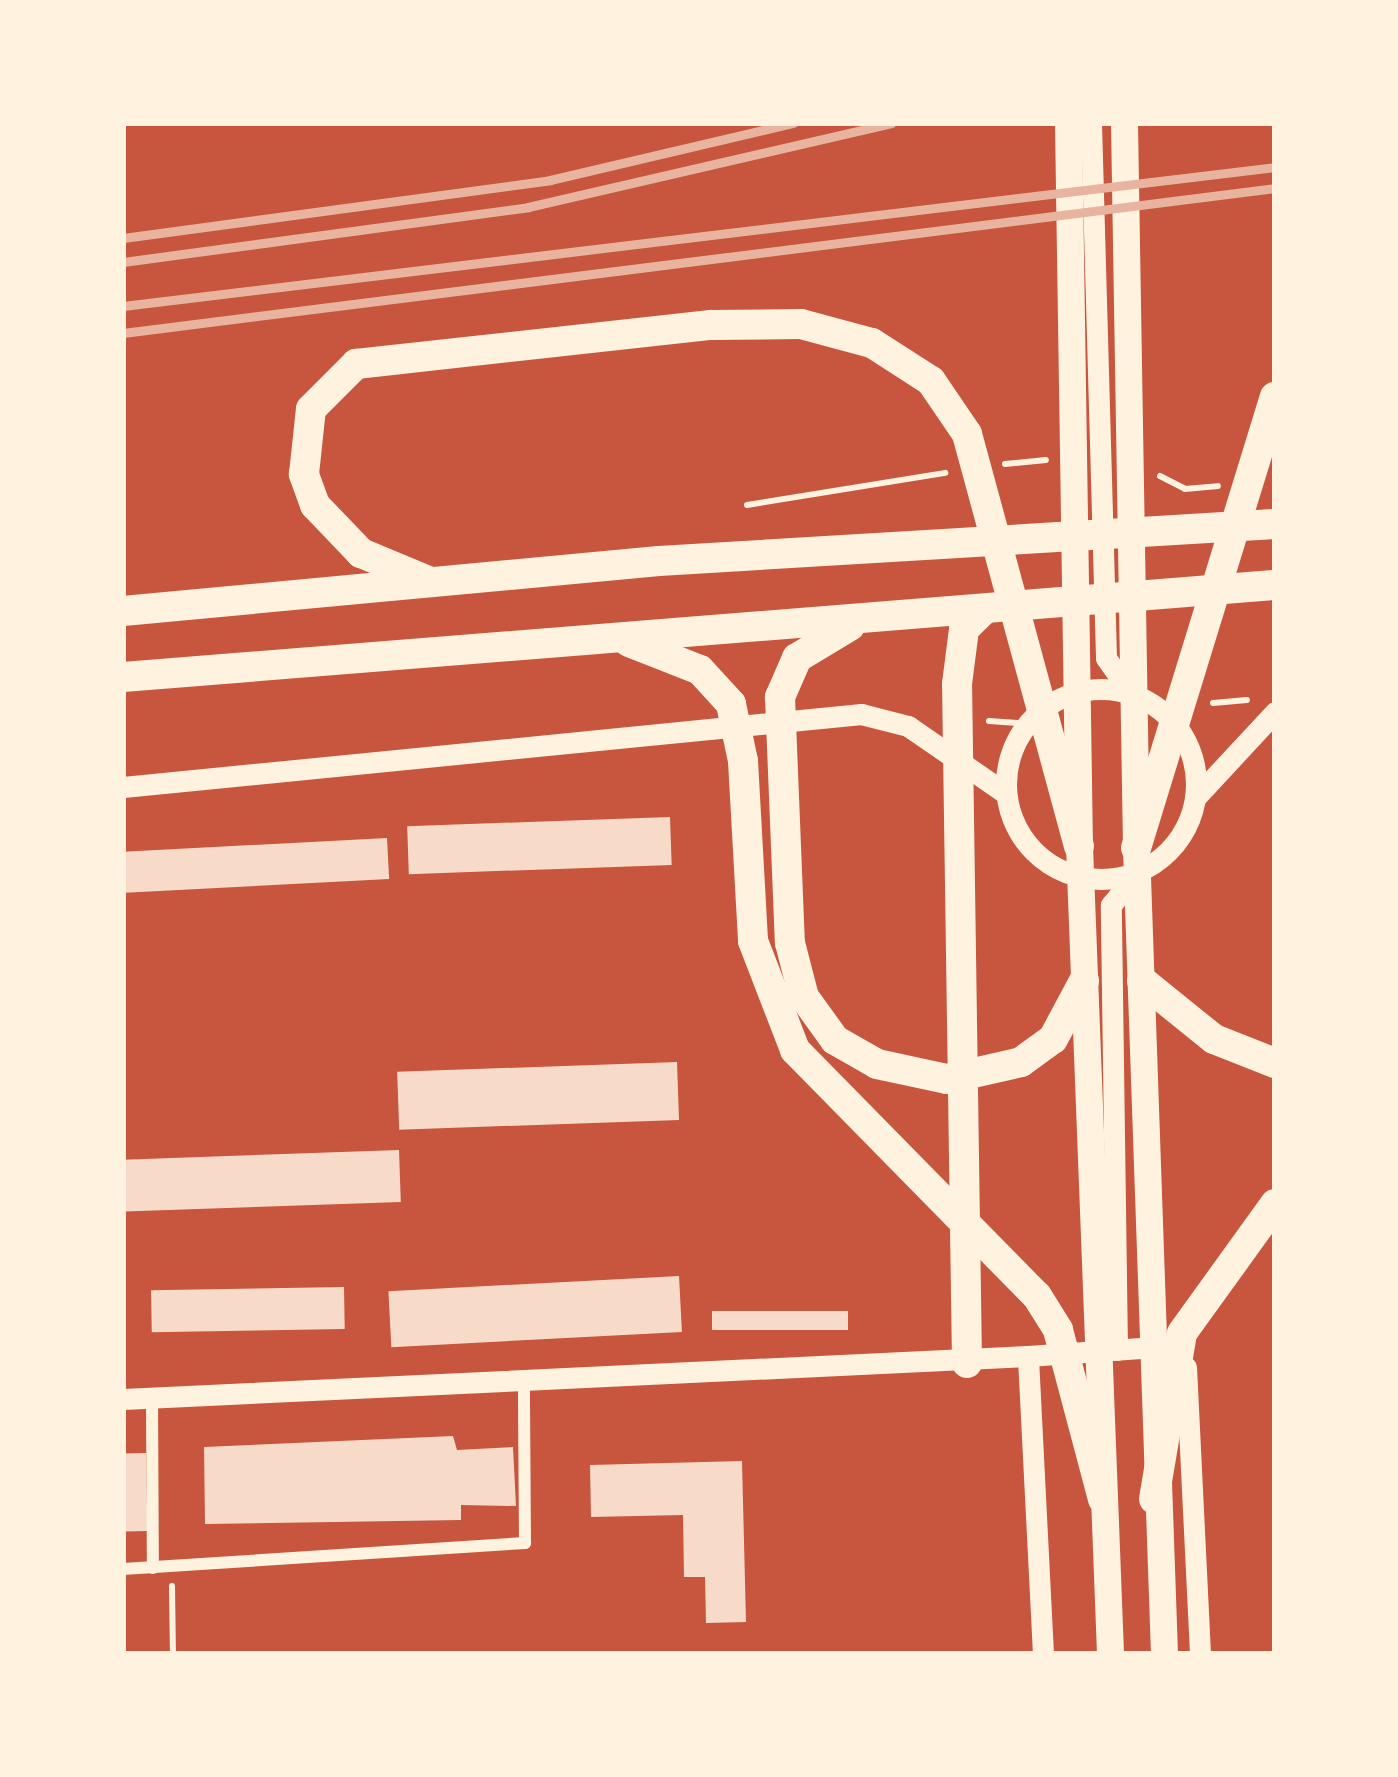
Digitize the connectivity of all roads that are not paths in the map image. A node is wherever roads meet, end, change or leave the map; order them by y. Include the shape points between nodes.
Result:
1 (1067, 123) edge
2 (1091, 123) edge
3 (1124, 123) edge
4 (1275, 397) edge
5 (1275, 524) edge
6 (431, 582) junction
7 (1275, 585) edge
8 (983, 610) junction
9 (123, 611) edge
10 (918, 615) junction
11 (876, 618) junction
12 (600, 636) junction
13 (1106, 658) junction
14 (123, 677) edge
15 (958, 684) junction
16 (1077, 692) junction
17 (1132, 695) junction
18 (1275, 712) edge
19 (123, 787) edge
20 (1006, 793) junction
21 (1195, 798) junction
22 (1079, 846) junction
23 (1137, 860) junction
24 (1081, 878) junction
25 (1112, 905) junction
26 (1084, 981) junction
27 (1142, 981) junction
28 (1275, 1063) edge
29 (1275, 1204) edge
30 (1117, 1350) junction
31 (1028, 1356) junction
32 (967, 1363) junction
33 (524, 1382) junction
34 (152, 1398) junction
35 (123, 1399) edge
36 (1103, 1499) junction
37 (1154, 1499) junction
38 (153, 1568) junction
39 (123, 1569) edge
40 (1043, 1654) edge
41 (1110, 1654) edge
42 (1164, 1654) edge
43 (1200, 1654) edge

1 - 22 main road
2 - 13 street
3 - 23 main road
4 - 23 highway
5 - 6 highway
6 - 9 highway
6 - 22 highway via 347,541 315,505 304,474 310,409 356,364 711,325 837,330 902,358 955,408 968,434
7 - 8 highway
8 - 10 highway
8 - 15 highway via 959,642
10 - 11 highway
10 - 15 highway via 943,630
11 - 12 highway
11 - 26 highway via 825,634 797,658 780,698 790,943 804,997 836,1040 913,1076 985,1074 1053,1039
12 - 14 highway
12 - 36 highway via 657,647 700,670 731,704 743,761 753,941 775,1008 795,1050 1037,1296 1058,1330
13 - 16 street
13 - 17 street
15 - 32 highway
16 - 17 street
16 - 20 street via 1028,723 1014,744
17 - 21 street via 1175,724 1192,760
18 - 21 street
19 - 20 street via 861,714 908,726
20 - 24 street via 1029,848
21 - 23 street via 1176,841
22 - 26 main road
23 - 24 street
23 - 25 street
23 - 27 main road
24 - 25 street
25 - 30 street
26 - 36 main road
27 - 28 highway via 1214,1039 1245,1058
27 - 37 main road
29 - 37 highway via 1182,1333
30 - 31 street
30 - 43 street via 1185,1346
31 - 32 street
31 - 40 street
32 - 33 street
33 - 34 street
33 - 38 street via 525,1543
34 - 35 street
34 - 38 street
36 - 41 main road
37 - 42 main road
38 - 39 street

